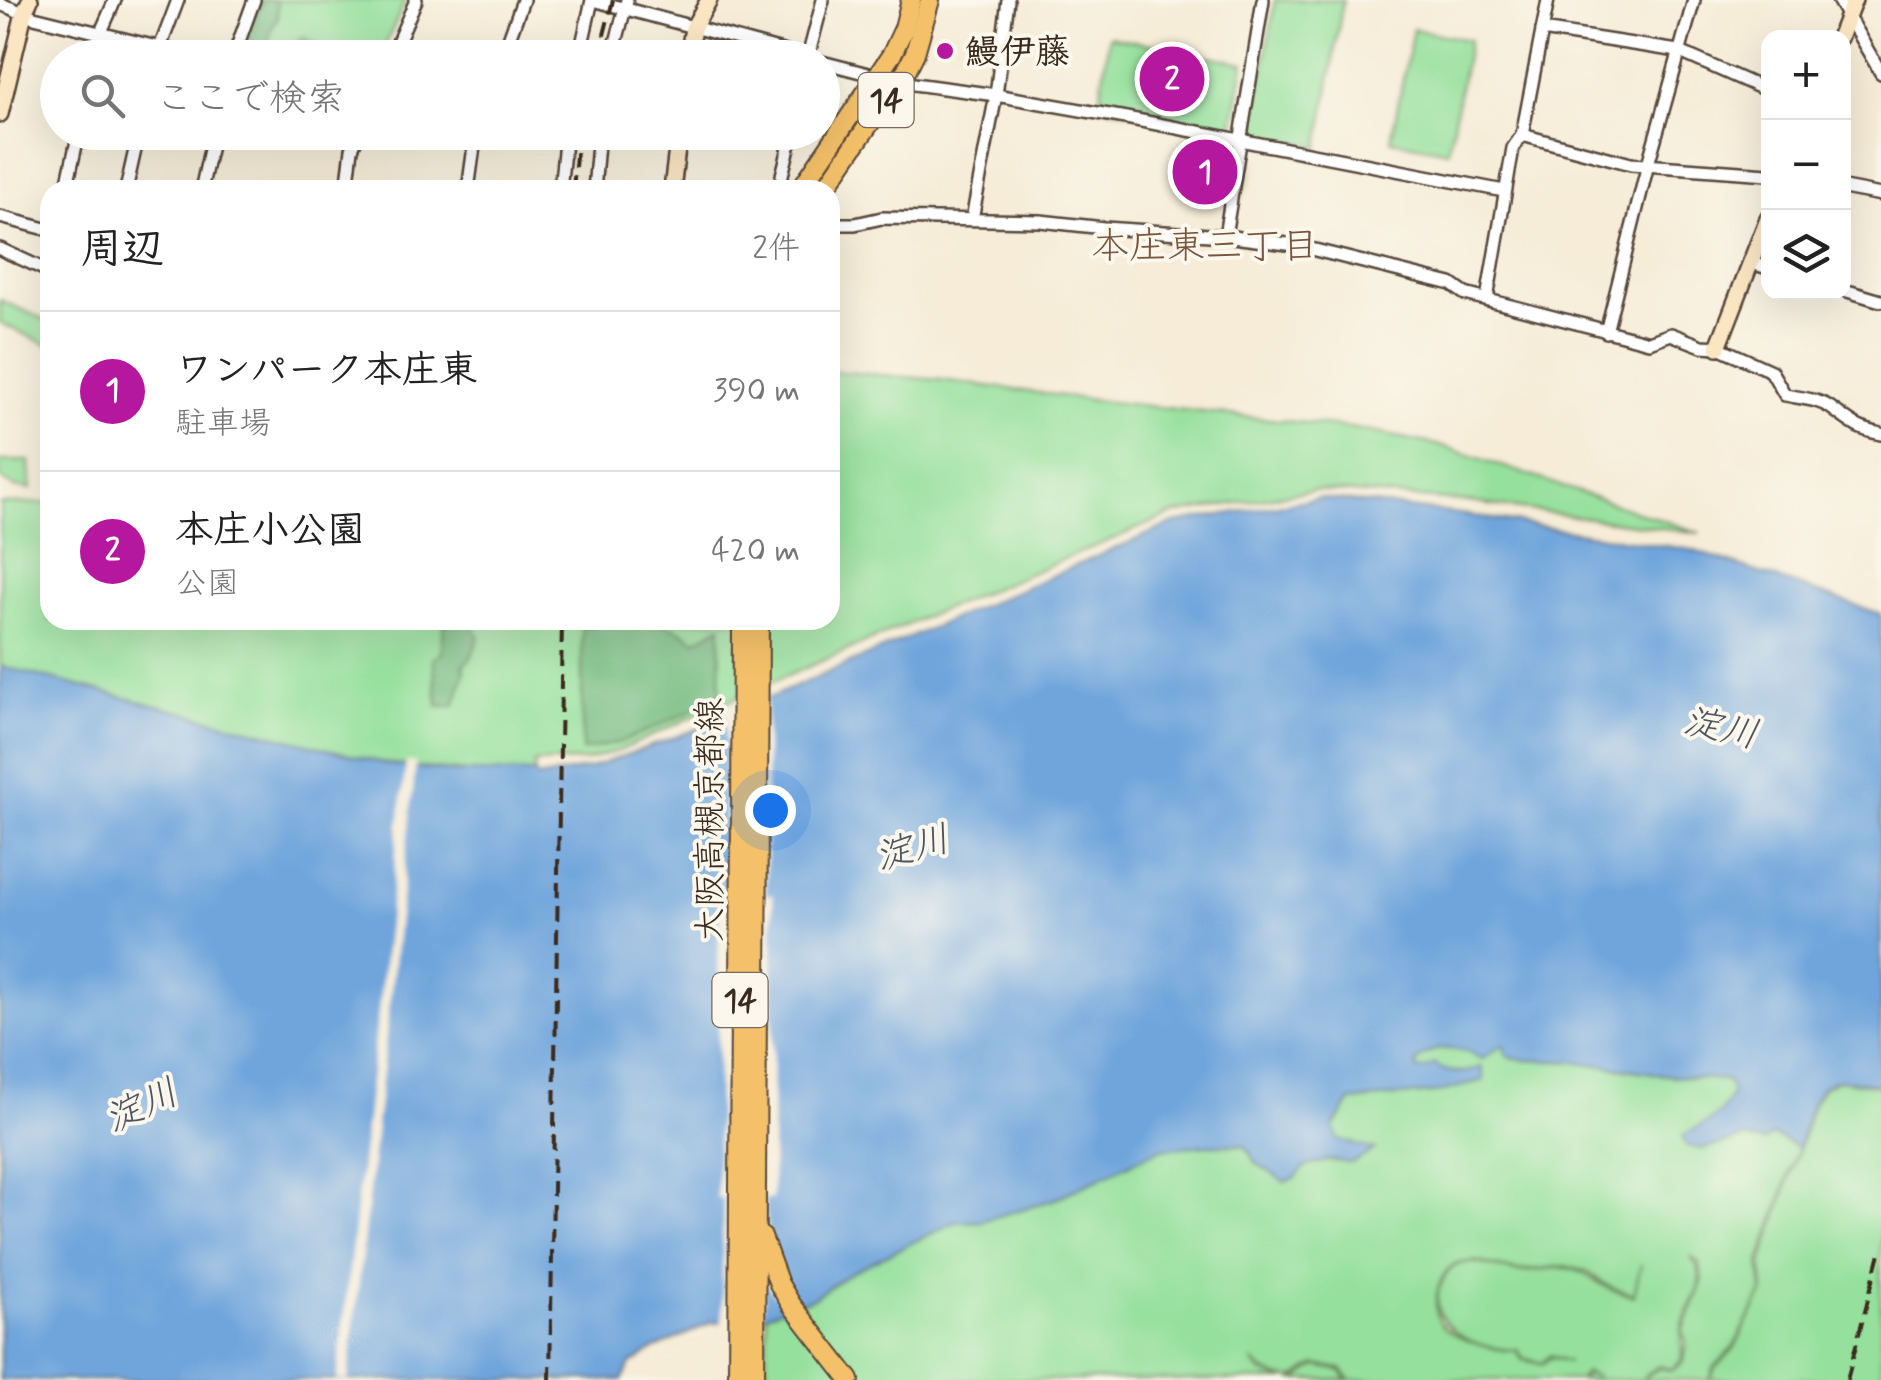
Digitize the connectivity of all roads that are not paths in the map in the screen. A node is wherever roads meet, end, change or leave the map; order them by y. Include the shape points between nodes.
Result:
1 (115, 0) edge
2 (178, 0) edge
3 (254, 0) edge
4 (416, 0) edge
5 (523, 0) edge
6 (710, 0) edge
7 (824, 0) edge
8 (912, 0) edge
9 (930, 0) edge
10 (1008, 0) edge
11 (1263, 0) edge
12 (1548, 0) edge
13 (1694, 0) edge
14 (1838, 0) edge
15 (1854, 0) edge
16 (595, 1) edge
17 (0, 4) edge
18 (622, 5) edge
19 (27, 7) edge
20 (1848, 16) junction
21 (693, 28) junction
22 (1542, 30) junction
23 (1842, 30) edge
24 (101, 32) junction
25 (99, 40) edge
26 (124, 40) edge
27 (163, 40) edge
28 (240, 40) edge
29 (399, 40) edge
30 (509, 40) edge
31 (583, 40) edge
32 (615, 40) edge
33 (691, 40) edge
34 (739, 40) edge
35 (813, 40) edge
36 (1678, 51) junction
37 (840, 67) edge
38 (1881, 73) edge
39 (878, 78) junction
40 (4, 81) edge
41 (898, 82) junction
42 (1761, 87) edge
43 (996, 95) junction
44 (0, 114) edge
45 (840, 133) edge
46 (1522, 134) junction
47 (1240, 140) junction
48 (75, 150) edge
49 (136, 150) edge
50 (210, 150) edge
51 (352, 150) edge
52 (474, 150) edge
53 (564, 150) edge
54 (597, 150) edge
55 (677, 150) edge
56 (788, 150) edge
57 (828, 150) edge
58 (1648, 164) junction
59 (1761, 173) edge
60 (782, 175) dead end
61 (68, 180) edge
62 (128, 180) edge
63 (203, 180) edge
64 (348, 180) edge
65 (469, 180) edge
66 (561, 180) edge
67 (595, 180) edge
68 (673, 180) edge
69 (807, 180) edge
70 (831, 180) edge
71 (1851, 189) edge
72 (1504, 191) junction
73 (1881, 195) edge
74 (0, 218) edge
75 (972, 219) junction
76 (840, 224) edge
77 (40, 228) edge
78 (1225, 236) junction
79 (1761, 238) edge
80 (0, 249) edge
81 (1752, 263) junction
82 (1761, 266) edge
83 (40, 267) edge
84 (1851, 292) edge
85 (1487, 300) junction
86 (1881, 301) edge
87 (1606, 332) junction
88 (1718, 347) junction
89 (1881, 434) edge
90 (742, 630) edge
91 (759, 630) edge
92 (756, 1218) junction
93 (738, 1380) edge
94 (755, 1380) edge
95 (850, 1380) edge

1 - 24 street
2 - 27 street
3 - 28 street
4 - 29 street
5 - 30 street
6 - 21 street
7 - 35 street
8 - 39 main road, 14
9 - 41 main road, 14 via 912,60
10 - 43 street
11 - 47 street
12 - 22 street
13 - 36 street
14 - 20 street
15 - 20 street
16 - 18 street
16 - 31 street
17 - 19 street
18 - 21 street
18 - 32 street
19 - 24 street
19 - 40 street
20 - 23 street
20 - 38 street
21 - 33 street
21 - 34 street
22 - 36 street
22 - 46 street
24 - 25 street
24 - 26 street
36 - 42 street
36 - 58 street
37 - 39 street
39 - 41 street
39 - 45 main road, 14
40 - 44 street
41 - 43 street
41 - 70 main road, 14
43 - 47 street
43 - 75 street
46 - 58 street
46 - 72 street
47 - 72 street
47 - 78 street
48 - 61 street
49 - 62 street
50 - 63 street
51 - 64 street
52 - 65 street
53 - 66 street
54 - 67 street
55 - 68 street
56 - 60 street
57 - 69 main road, 14
58 - 59 street
58 - 87 street
71 - 73 street
72 - 85 street
74 - 77 street
75 - 76 street
75 - 78 street
78 - 85 street via 1295,245 1450,284
79 - 81 street
80 - 83 street
81 - 82 street
81 - 88 street
84 - 86 street
85 - 87 street
87 - 88 street via 1649,342 1671,334
88 - 89 street via 1771,371 1784,394 1830,407 1852,426
90 - 93 main road, 大阪高槻京都線 / 14
91 - 92 main road, 大阪高槻京都線 / 14
92 - 94 main road, 大阪高槻京都線 / 14
92 - 95 main road, 大阪高槻京都線 / 14 via 778,1284

